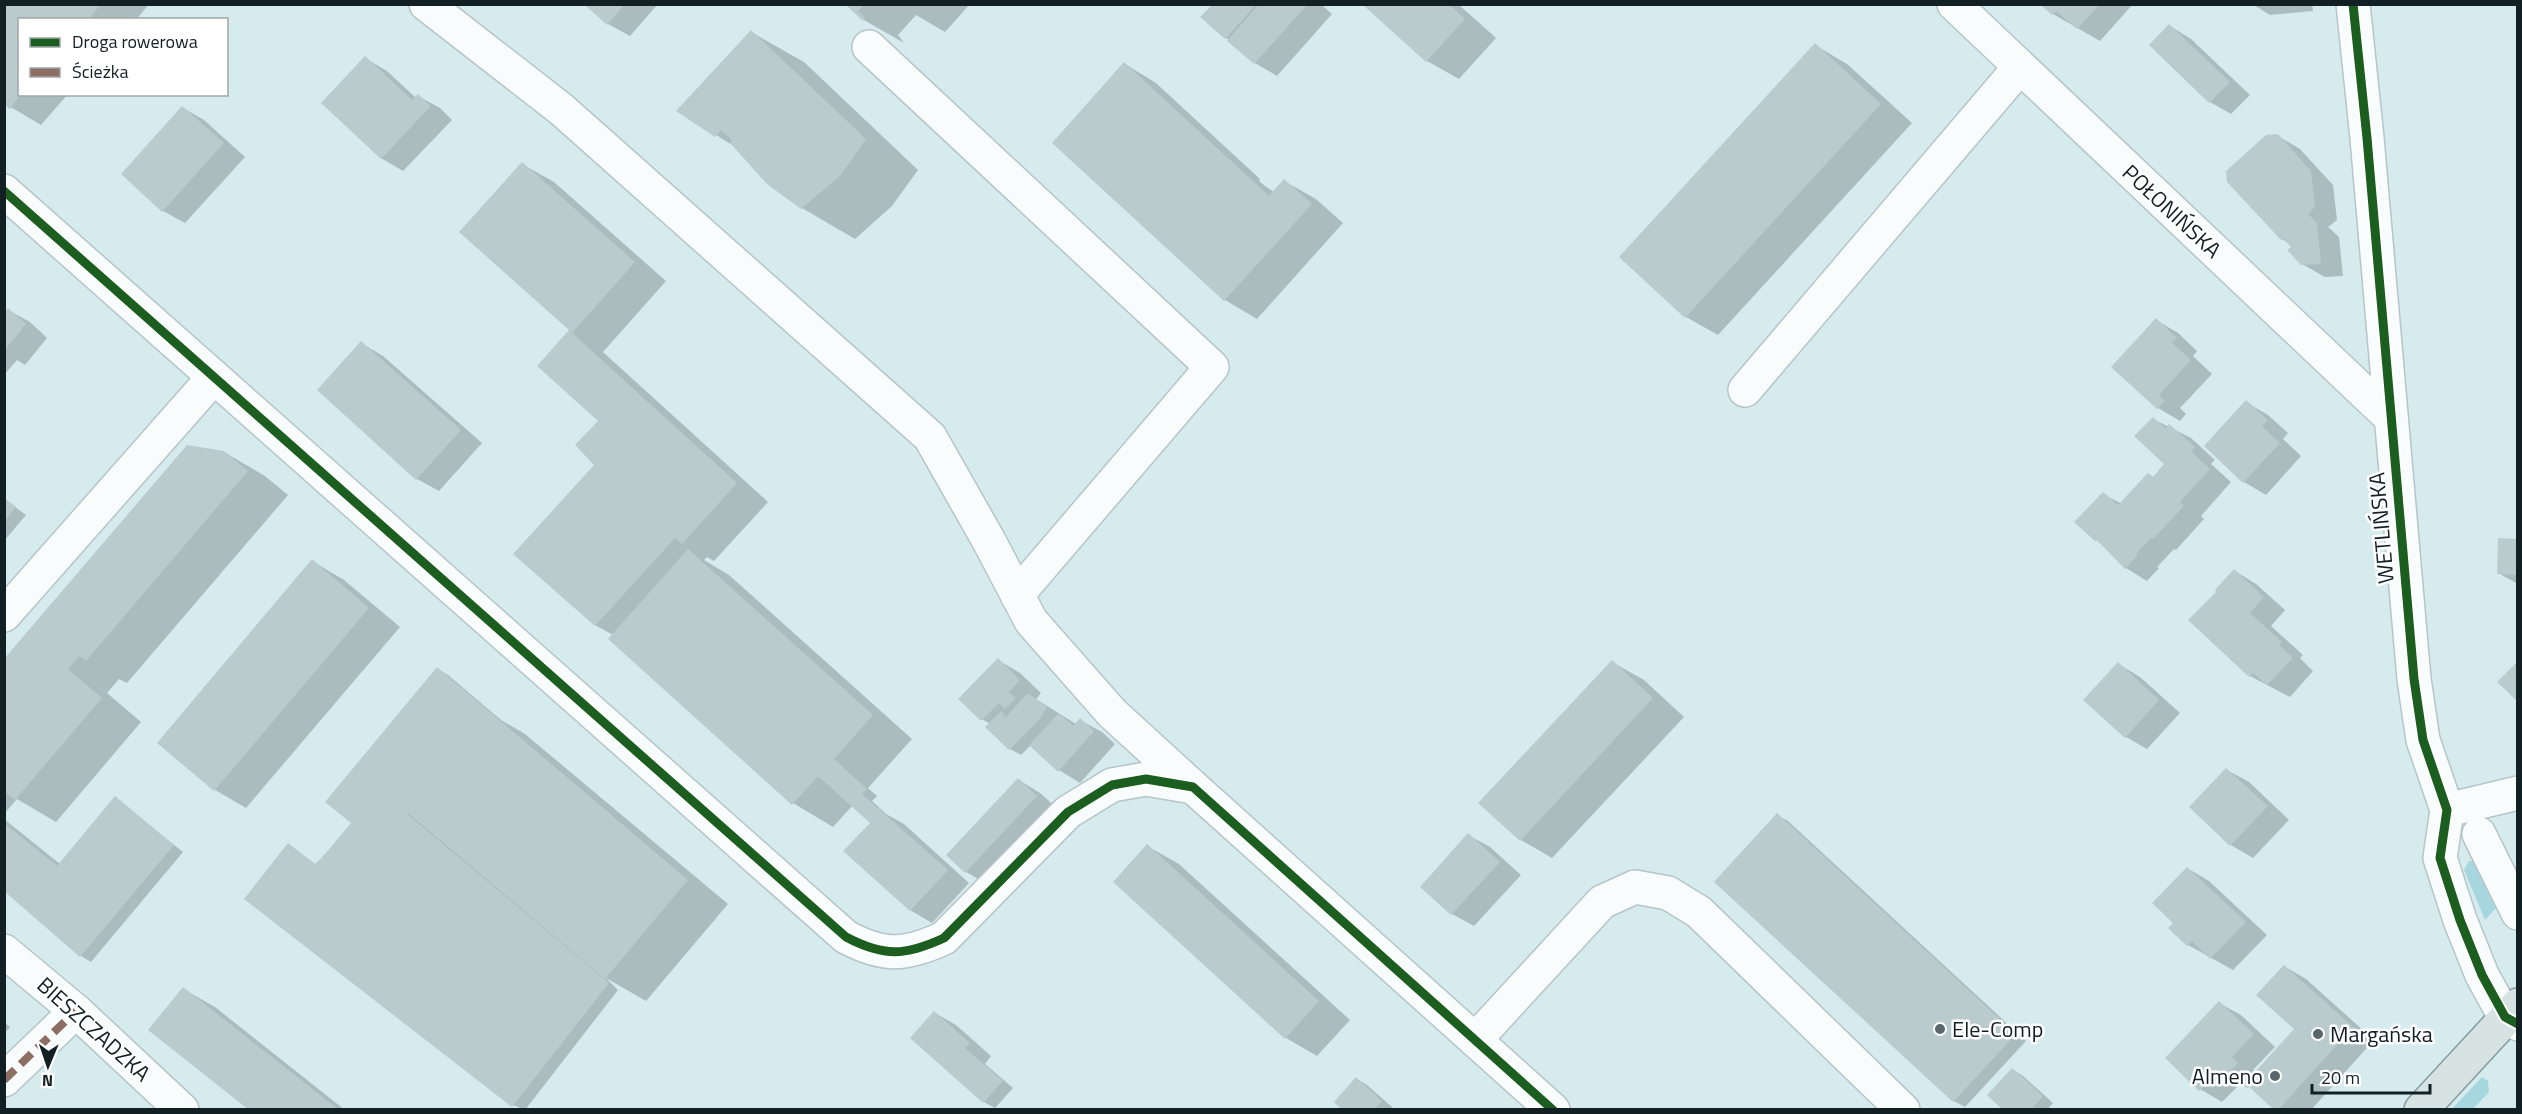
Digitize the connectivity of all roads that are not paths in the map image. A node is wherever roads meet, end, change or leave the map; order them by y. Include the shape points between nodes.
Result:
1 (426, 4) edge
2 (1954, 4) edge
3 (2353, 4) edge
4 (869, 48) dead end
5 (2020, 67) junction
6 (4, 191) edge
7 (214, 377) junction
8 (1745, 390) dead end
9 (2391, 418) junction
10 (1017, 595) junction
11 (4, 615) edge
12 (1193, 787) junction
13 (2517, 793) edge
14 (2447, 810) junction
15 (2479, 834) junction
16 (2517, 854) edge
17 (2517, 913) edge
18 (4, 951) edge
19 (76, 1011) junction
20 (2513, 1015) edge
21 (1475, 1040) junction
22 (4, 1080) edge
23 (182, 1110) edge
24 (1553, 1110) edge
25 (1902, 1110) edge
26 (2421, 1110) edge

1 - 10 street via 561,109 930,437
2 - 5 street, POŁONIŃSKA
3 - 9 street, WETLIŃSKA
4 - 10 street via 1212,367
5 - 8 street
5 - 9 street, POŁONIŃSKA
6 - 7 street
7 - 11 street
7 - 12 street via 846,937 867,948 894,953 919,949 944,938 1068,812 1112,785 1146,779
9 - 14 street, WETLIŃSKA via 2414,679 2423,740
10 - 12 street via 1031,621 1112,713
12 - 21 street
13 - 14 street
14 - 15 street
14 - 20 street, WETLIŃSKA via 2440,858 2482,975
15 - 16 street
15 - 17 street
18 - 19 street, BIESZCZADZKA
19 - 22 street
19 - 23 street, BIESZCZADZKA
20 - 26 main road
21 - 24 street
21 - 25 street via 1602,902 1635,887 1668,893 1699,912

